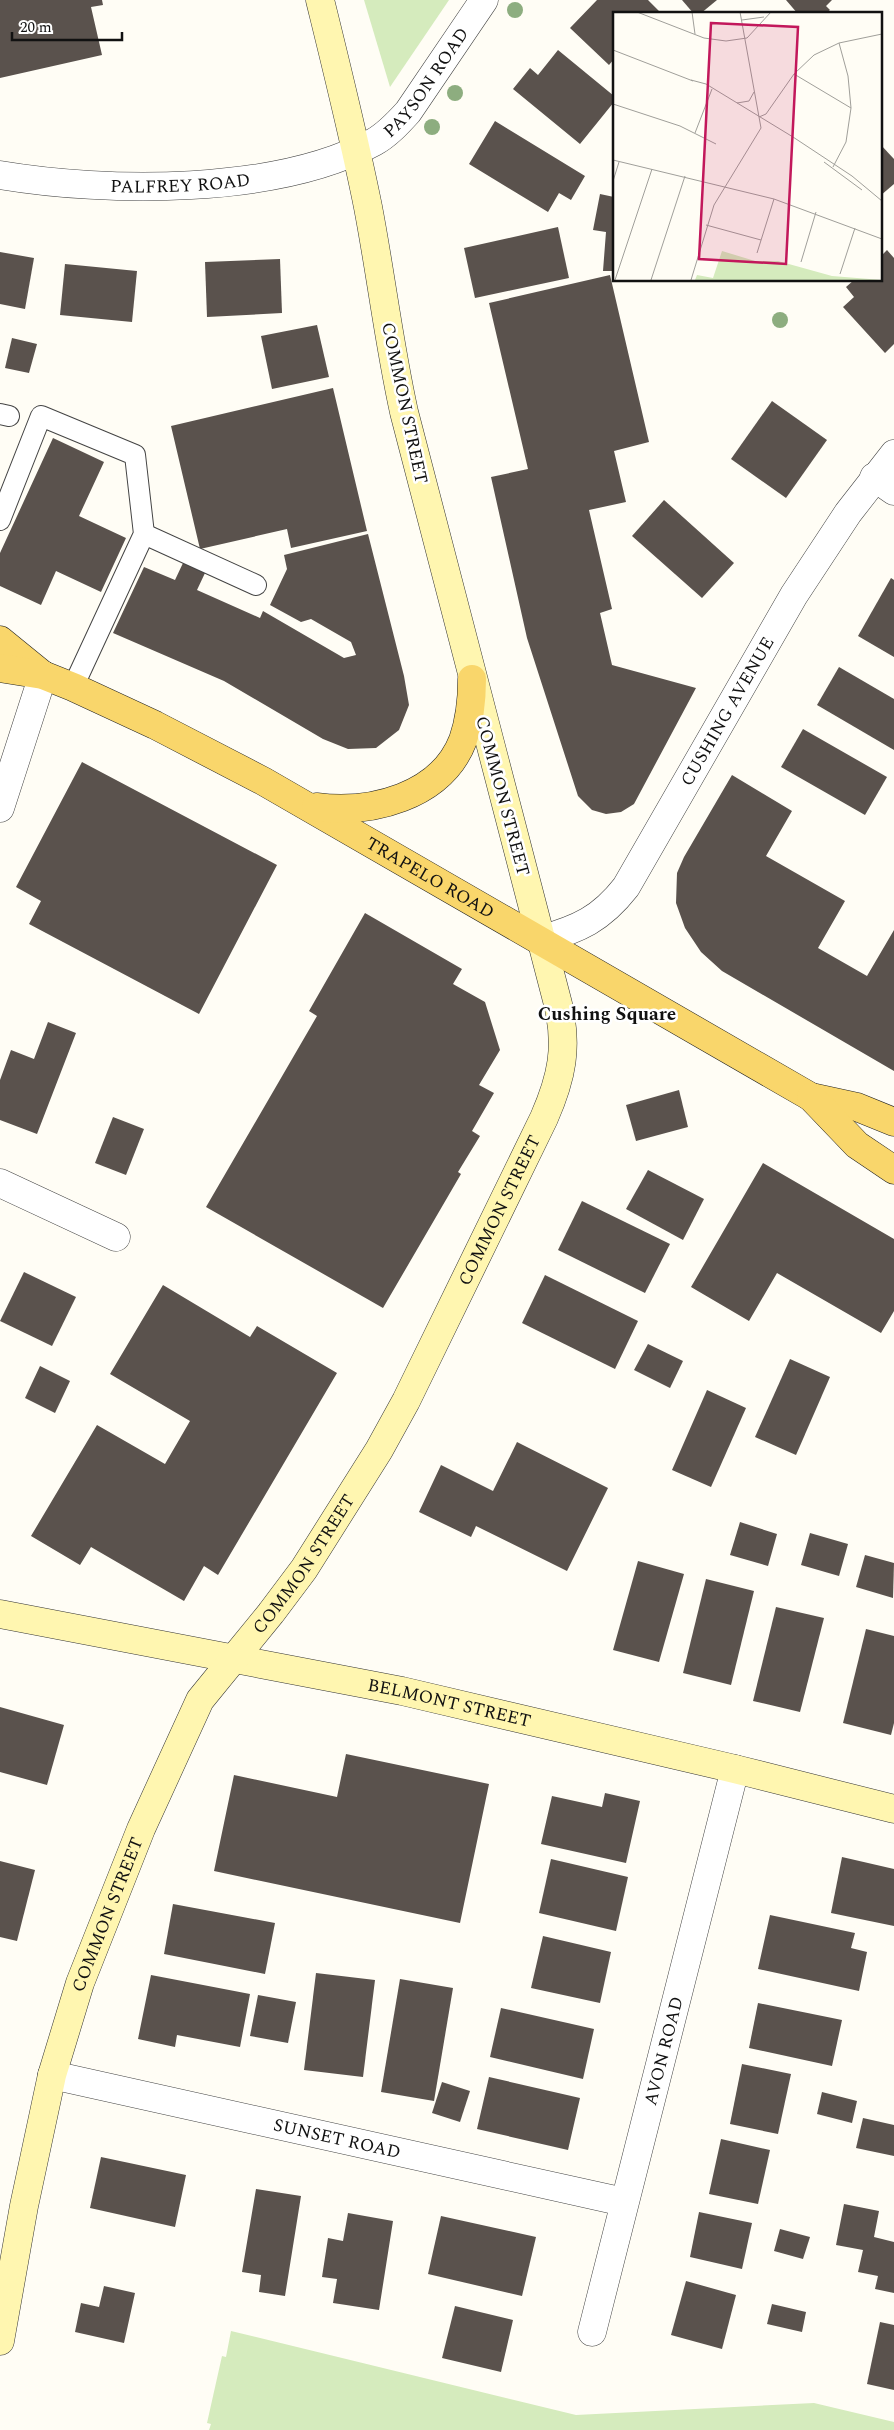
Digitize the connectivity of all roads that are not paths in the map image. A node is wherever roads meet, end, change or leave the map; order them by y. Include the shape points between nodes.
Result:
1 (320, 0) edge
2 (484, 0) edge
3 (356, 150) junction
4 (0, 175) edge
5 (894, 454) edge
6 (884, 484) edge
7 (0, 520) edge
8 (144, 534) junction
9 (256, 585) dead end
10 (0, 640) edge
11 (0, 668) edge
12 (43, 675) junction
13 (472, 679) junction
14 (72, 687) junction
15 (308, 806) junction
16 (0, 808) edge
17 (540, 940) junction
18 (811, 1097) junction
19 (894, 1122) edge
20 (894, 1170) edge
21 (0, 1183) edge
22 (116, 1237) dead end
23 (0, 1614) edge
24 (234, 1658) junction
25 (735, 1769) junction
26 (894, 1809) edge
27 (52, 2075) junction
28 (624, 2202) junction
29 (592, 2332) dead end
30 (0, 2341) edge

1 - 3 main road, COMMON STREET
2 - 3 street, PAYSON ROAD via 408,112 375,141
3 - 4 street, PALFREY ROAD via 294,171 238,181 94,185 59,184
3 - 13 main road, COMMON STREET via 404,412
5 - 6 street, CUSHING AVENUE
6 - 17 street, CUSHING AVENUE via 794,595 626,887 614,902 584,925
7 - 8 lane via 41,416 135,455
8 - 9 lane
8 - 14 lane
10 - 12 main road, TRAPELO ROAD
11 - 12 main road, TRAPELO ROAD
12 - 14 main road, TRAPELO ROAD
12 - 16 street
13 - 15 main road via 472,701 463,740 443,772 414,793 375,806 354,809
13 - 17 main road, COMMON STREET
14 - 15 main road, TRAPELO ROAD via 155,725
15 - 17 main road, TRAPELO ROAD
17 - 18 main road, TRAPELO ROAD
17 - 24 main road, COMMON STREET via 561,1016 564,1043 562,1068 551,1102 379,1450 304,1568
18 - 19 main road, TRAPELO ROAD via 857,1107
18 - 20 main road, TRAPELO ROAD via 857,1145
21 - 22 street
23 - 24 main road, BELMONT STREET
24 - 25 main road, BELMONT STREET via 402,1691
24 - 27 main road, COMMON STREET via 192,1714 140,1829 87,1965
25 - 26 main road, BELMONT STREET
25 - 28 street, AVON ROAD
27 - 28 street, SUNSET ROAD
27 - 30 main road, COMMON STREET
28 - 29 street, AVON ROAD

